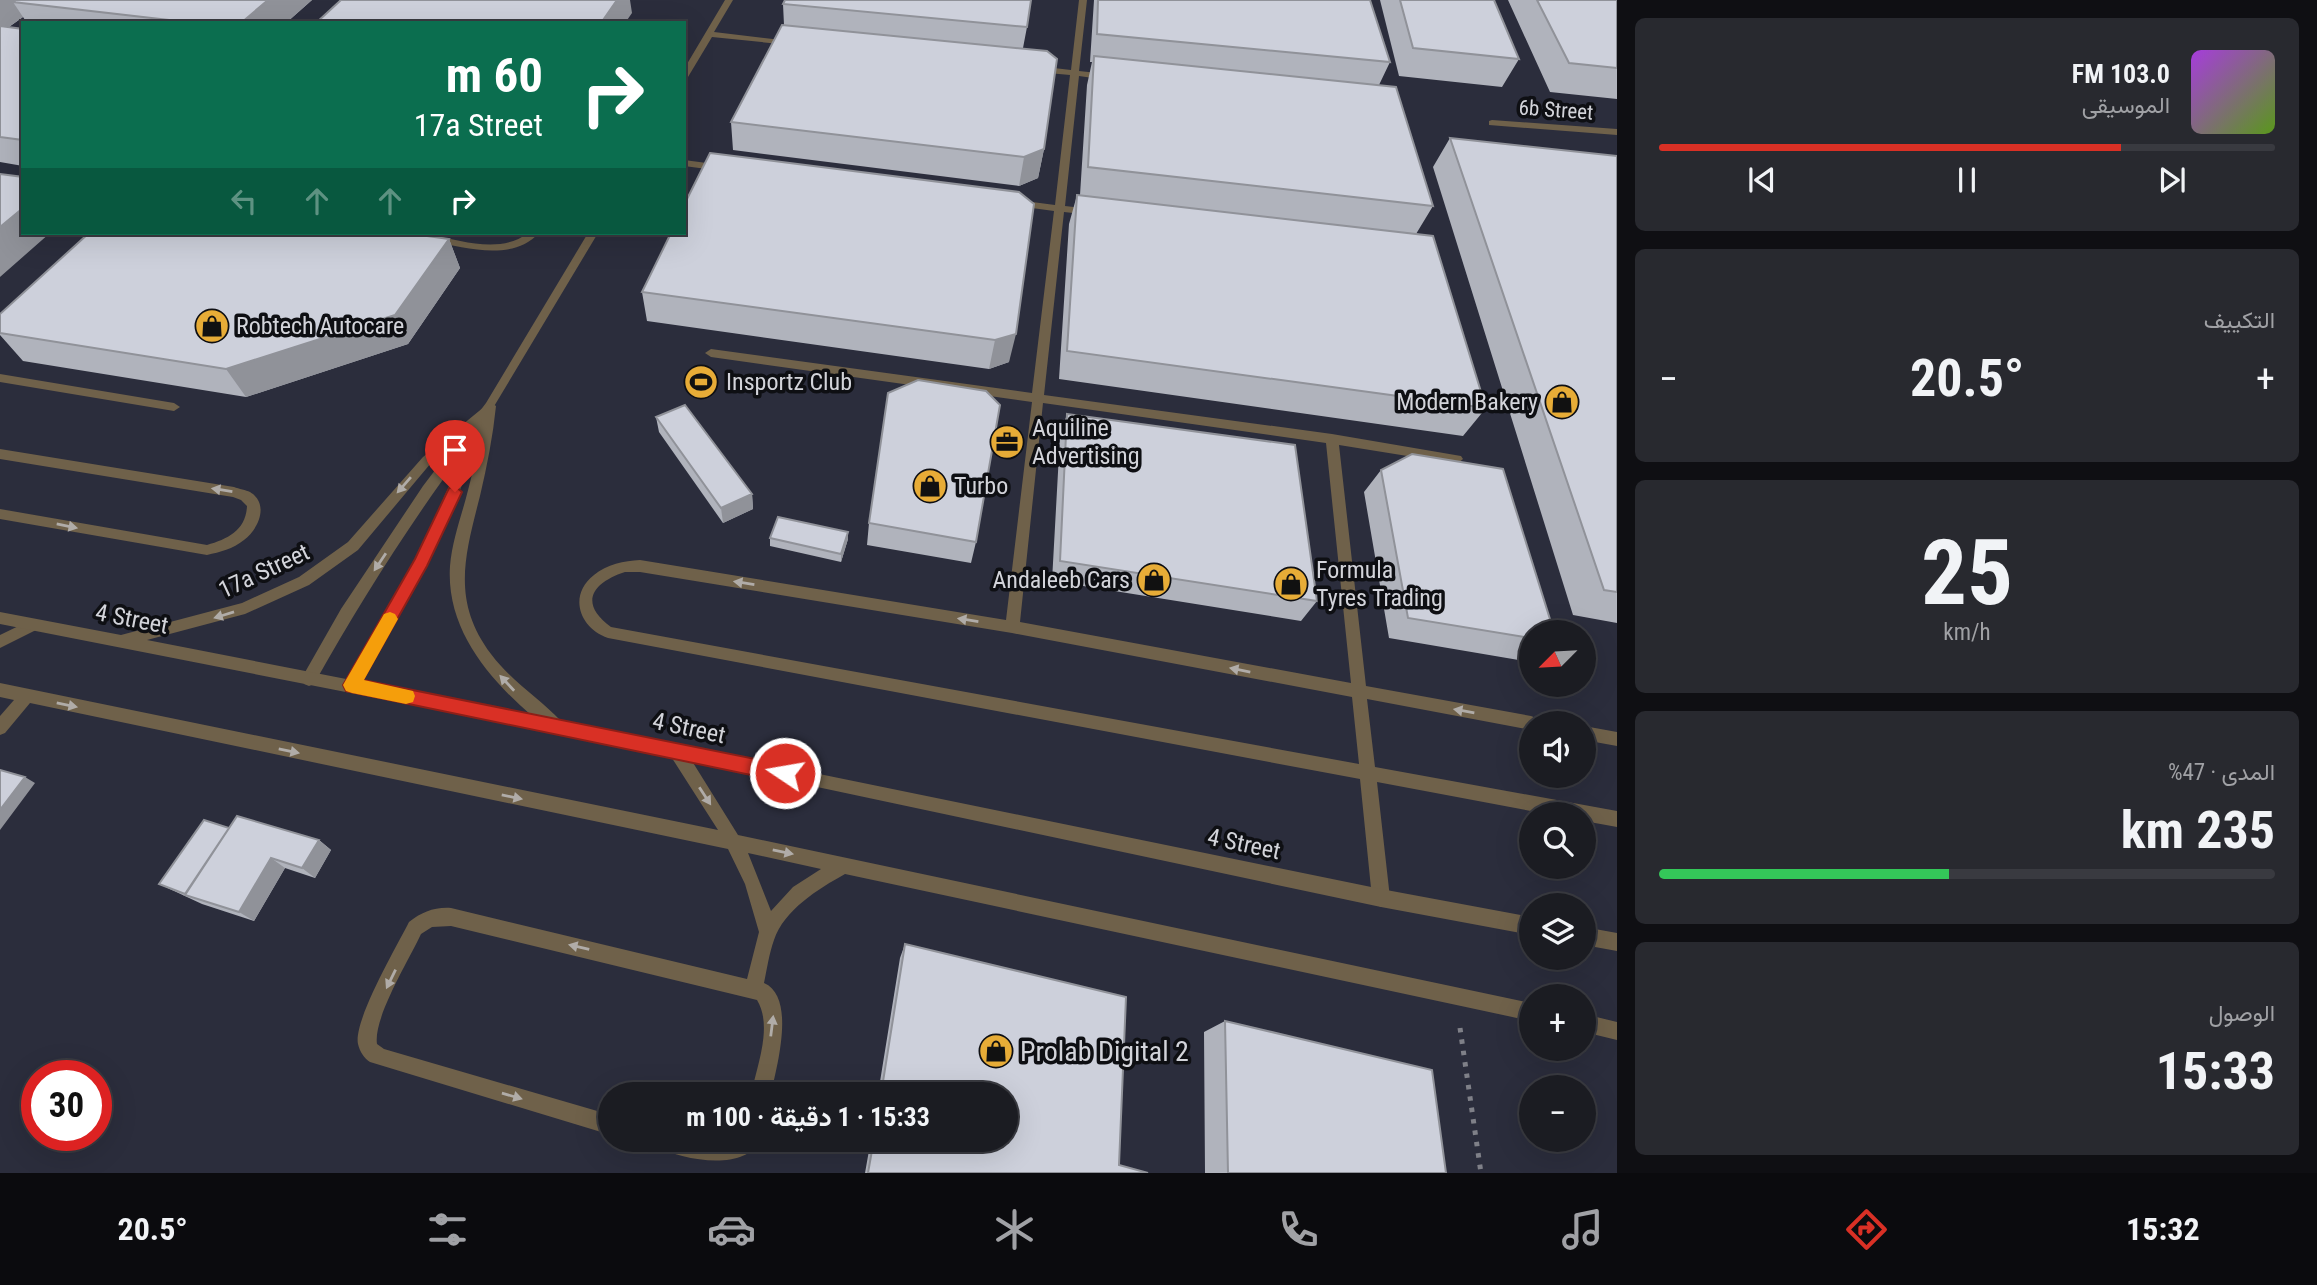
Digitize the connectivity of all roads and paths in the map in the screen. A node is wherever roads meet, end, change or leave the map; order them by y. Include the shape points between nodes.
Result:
1 (729, 0) edge
2 (1083, 0) edge
3 (709, 34) junction
4 (804, 44) edge
5 (1020, 68) edge
6 (1074, 73) junction
7 (686, 74) edge
8 (1116, 78) edge
9 (1492, 123) dead end
10 (1617, 132) edge
11 (686, 163) edge
12 (740, 170) edge
13 (1004, 202) edge
14 (1059, 208) junction
15 (1100, 213) edge
16 (532, 235) edge
17 (592, 235) edge
18 (415, 236) edge
19 (710, 353) dead end
20 (0, 378) edge
21 (1038, 397) junction
22 (490, 406) junction
23 (174, 407) dead end
24 (1332, 439) junction
25 (0, 454) edge
26 (1457, 459) edge
27 (0, 514) edge
28 (0, 618) edge
29 (33, 625) junction
30 (1012, 627) junction
31 (119, 641) junction
32 (0, 642) edge
33 (309, 679) junction
34 (352, 685) junction
35 (0, 690) edge
36 (1360, 692) junction
37 (25, 696) junction
38 (1519, 721) edge
39 (559, 727) junction
40 (0, 728) edge
41 (1596, 735) edge
42 (1617, 739) edge
43 (676, 750) junction
44 (1370, 774) junction
45 (1617, 819) edge
46 (735, 842) junction
47 (844, 865) junction
48 (1381, 898) junction
49 (1519, 924) edge
50 (768, 933) junction
51 (1596, 938) edge
52 (1617, 942) edge
53 (754, 988) junction
54 (1455, 996) junction
55 (1519, 1009) edge
56 (1596, 1026) edge
57 (1617, 1031) edge
58 (763, 1082) edge
59 (598, 1121) edge
60 (703, 1152) edge
61 (743, 1152) edge
62 (1481, 1173) edge

1 - 3 street
2 - 6 street
3 - 4 street
3 - 7 street
5 - 6 street
6 - 8 street
6 - 14 street
9 - 10 street, 6b Street
11 - 12 street
13 - 14 street
14 - 15 street
14 - 21 street
16 - 18 street via 507,247
17 - 22 street, 17a Street
19 - 21 street
20 - 23 street
21 - 24 street
21 - 30 street
22 -> 31 street, 17a Street via 427,460 353,546 313,576 246,608
22 -> 33 street, 17a Street via 428,489 346,613
22 - 34 street, 17a Street via 422,562
39 -> 22 street, 17a Street via 504,681 471,635 462,614 457,570
24 - 26 street
24 - 36 street
27 -> 25 street via 207,551 239,538 255,515 254,504 234,492
28 - 29 street, 4 Street
29 - 31 street, 4 Street
29 - 32 street
36 -> 30 street
30 -> 44 street via 628,565 595,580 585,599 589,619 608,632
31 - 33 street, 4 Street
33 - 34 street, 4 Street
34 - 39 street, 4 Street
35 - 37 street
38 -> 36 street
36 - 44 street
37 - 40 street
37 -> 46 street
39 - 43 street, 4 Street
41 - 42 street
43 -> 46 street
43 - 48 street, 4 Street
44 - 45 street
44 - 48 street
46 -> 47 street
46 - 50 street via 755,885
47 - 50 street via 802,892
47 - 54 street
48 - 49 street, 4 Street
50 - 53 street
51 - 52 street
58 -> 53 street via 774,1011 770,1000
53 -> 59 street via 451,917 426,919 415,929 369,1024 367,1045 373,1053
54 - 55 street
54 - 62 path
56 - 57 street
60 - 61 street via 720,1157

